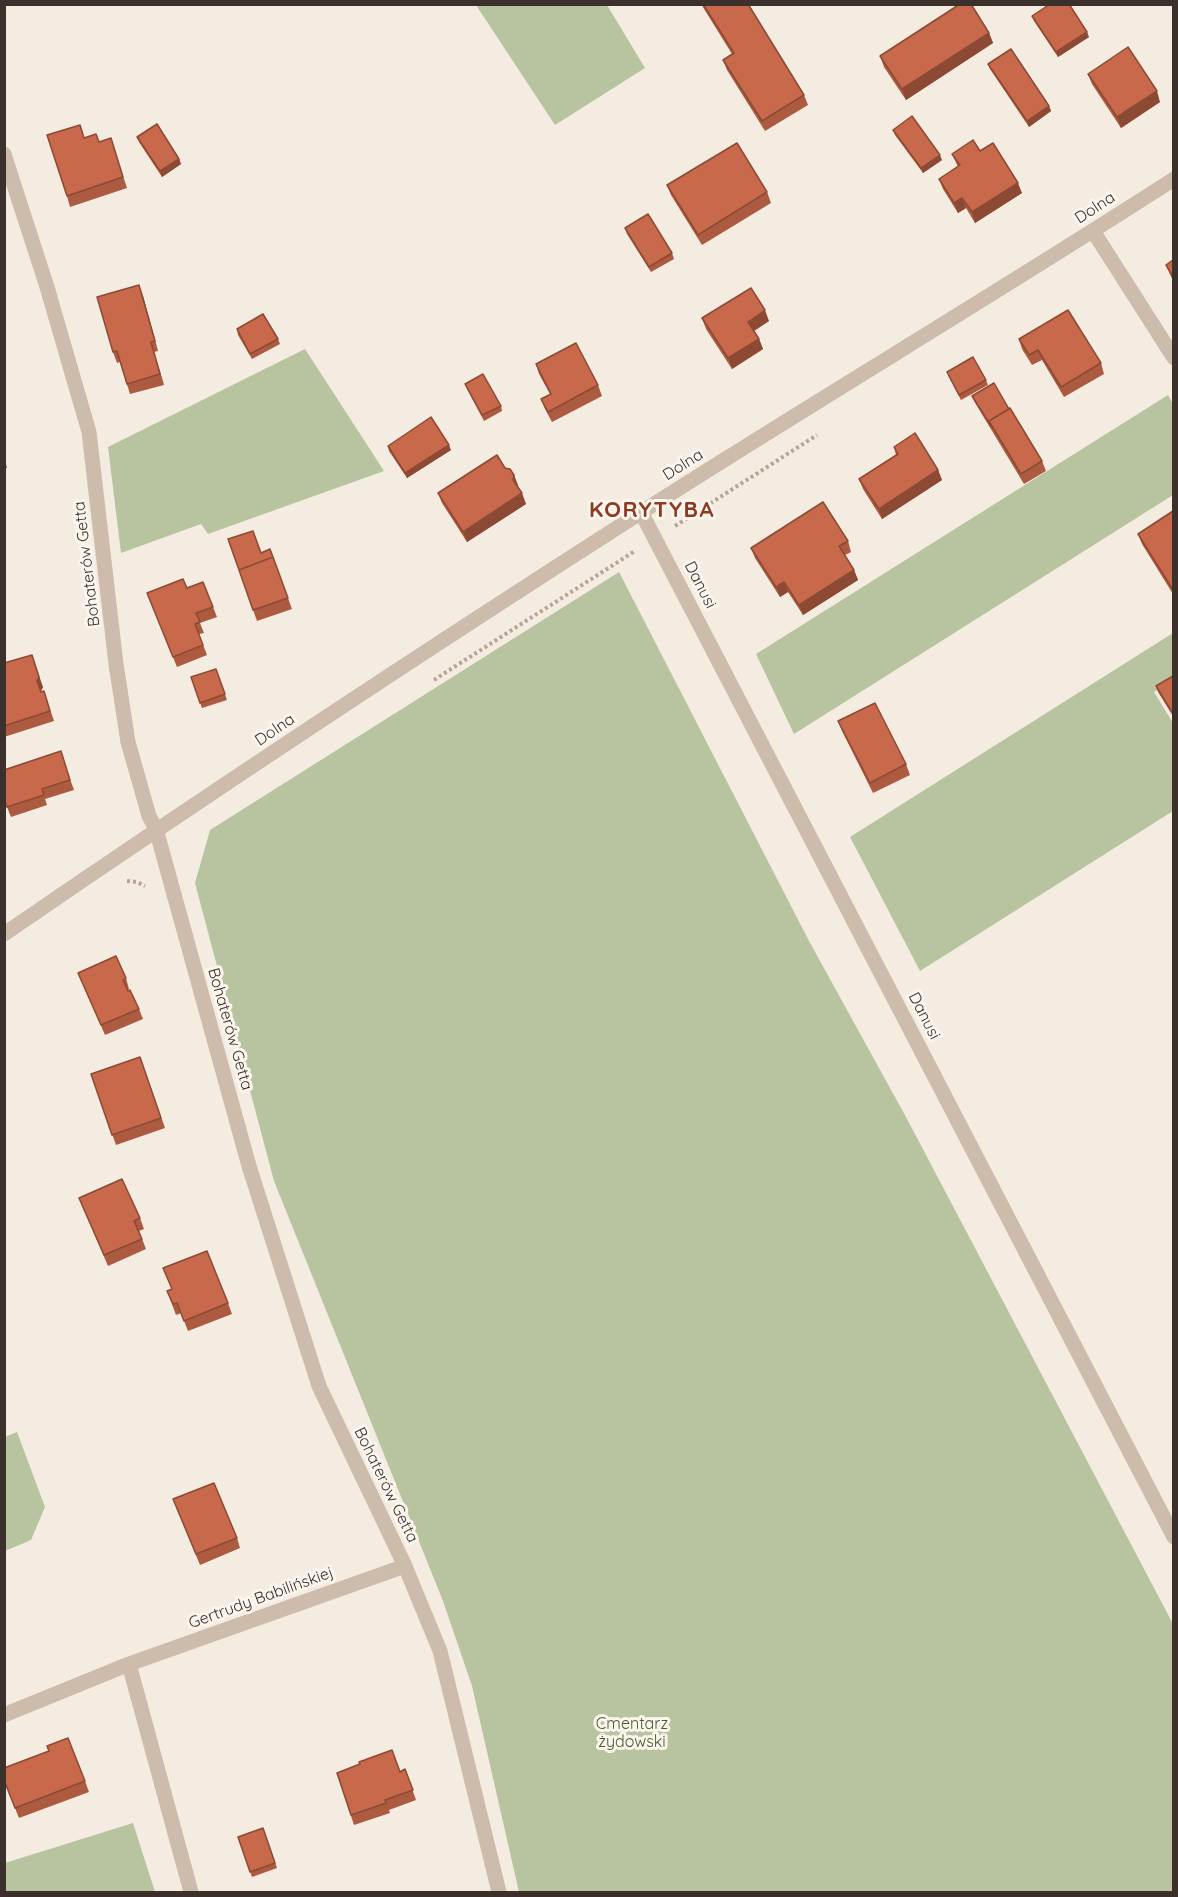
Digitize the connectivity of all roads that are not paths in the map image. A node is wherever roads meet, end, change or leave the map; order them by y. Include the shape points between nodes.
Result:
1 (4, 154) edge
2 (1173, 179) edge
3 (1093, 231) junction
4 (1173, 358) edge
5 (641, 512) junction
6 (156, 829) junction
7 (4, 934) edge
8 (1173, 1537) edge
9 (405, 1566) junction
10 (129, 1664) junction
11 (4, 1715) edge
12 (191, 1893) edge
13 (499, 1893) edge

1 - 6 street, Bohaterów Getta via 89,432 128,742
2 - 3 street, Dolna
3 - 4 street
3 - 5 street, Dolna
5 - 6 street, Dolna
5 - 8 street, Danusi
6 - 7 street, Dolna
6 - 9 street, Bohaterów Getta via 249,1166 319,1386
9 - 10 street, Gertrudy Babilińskiej
9 - 13 street, Bohaterów Getta via 440,1651
10 - 11 street, Gertrudy Babilińskiej
10 - 12 street

